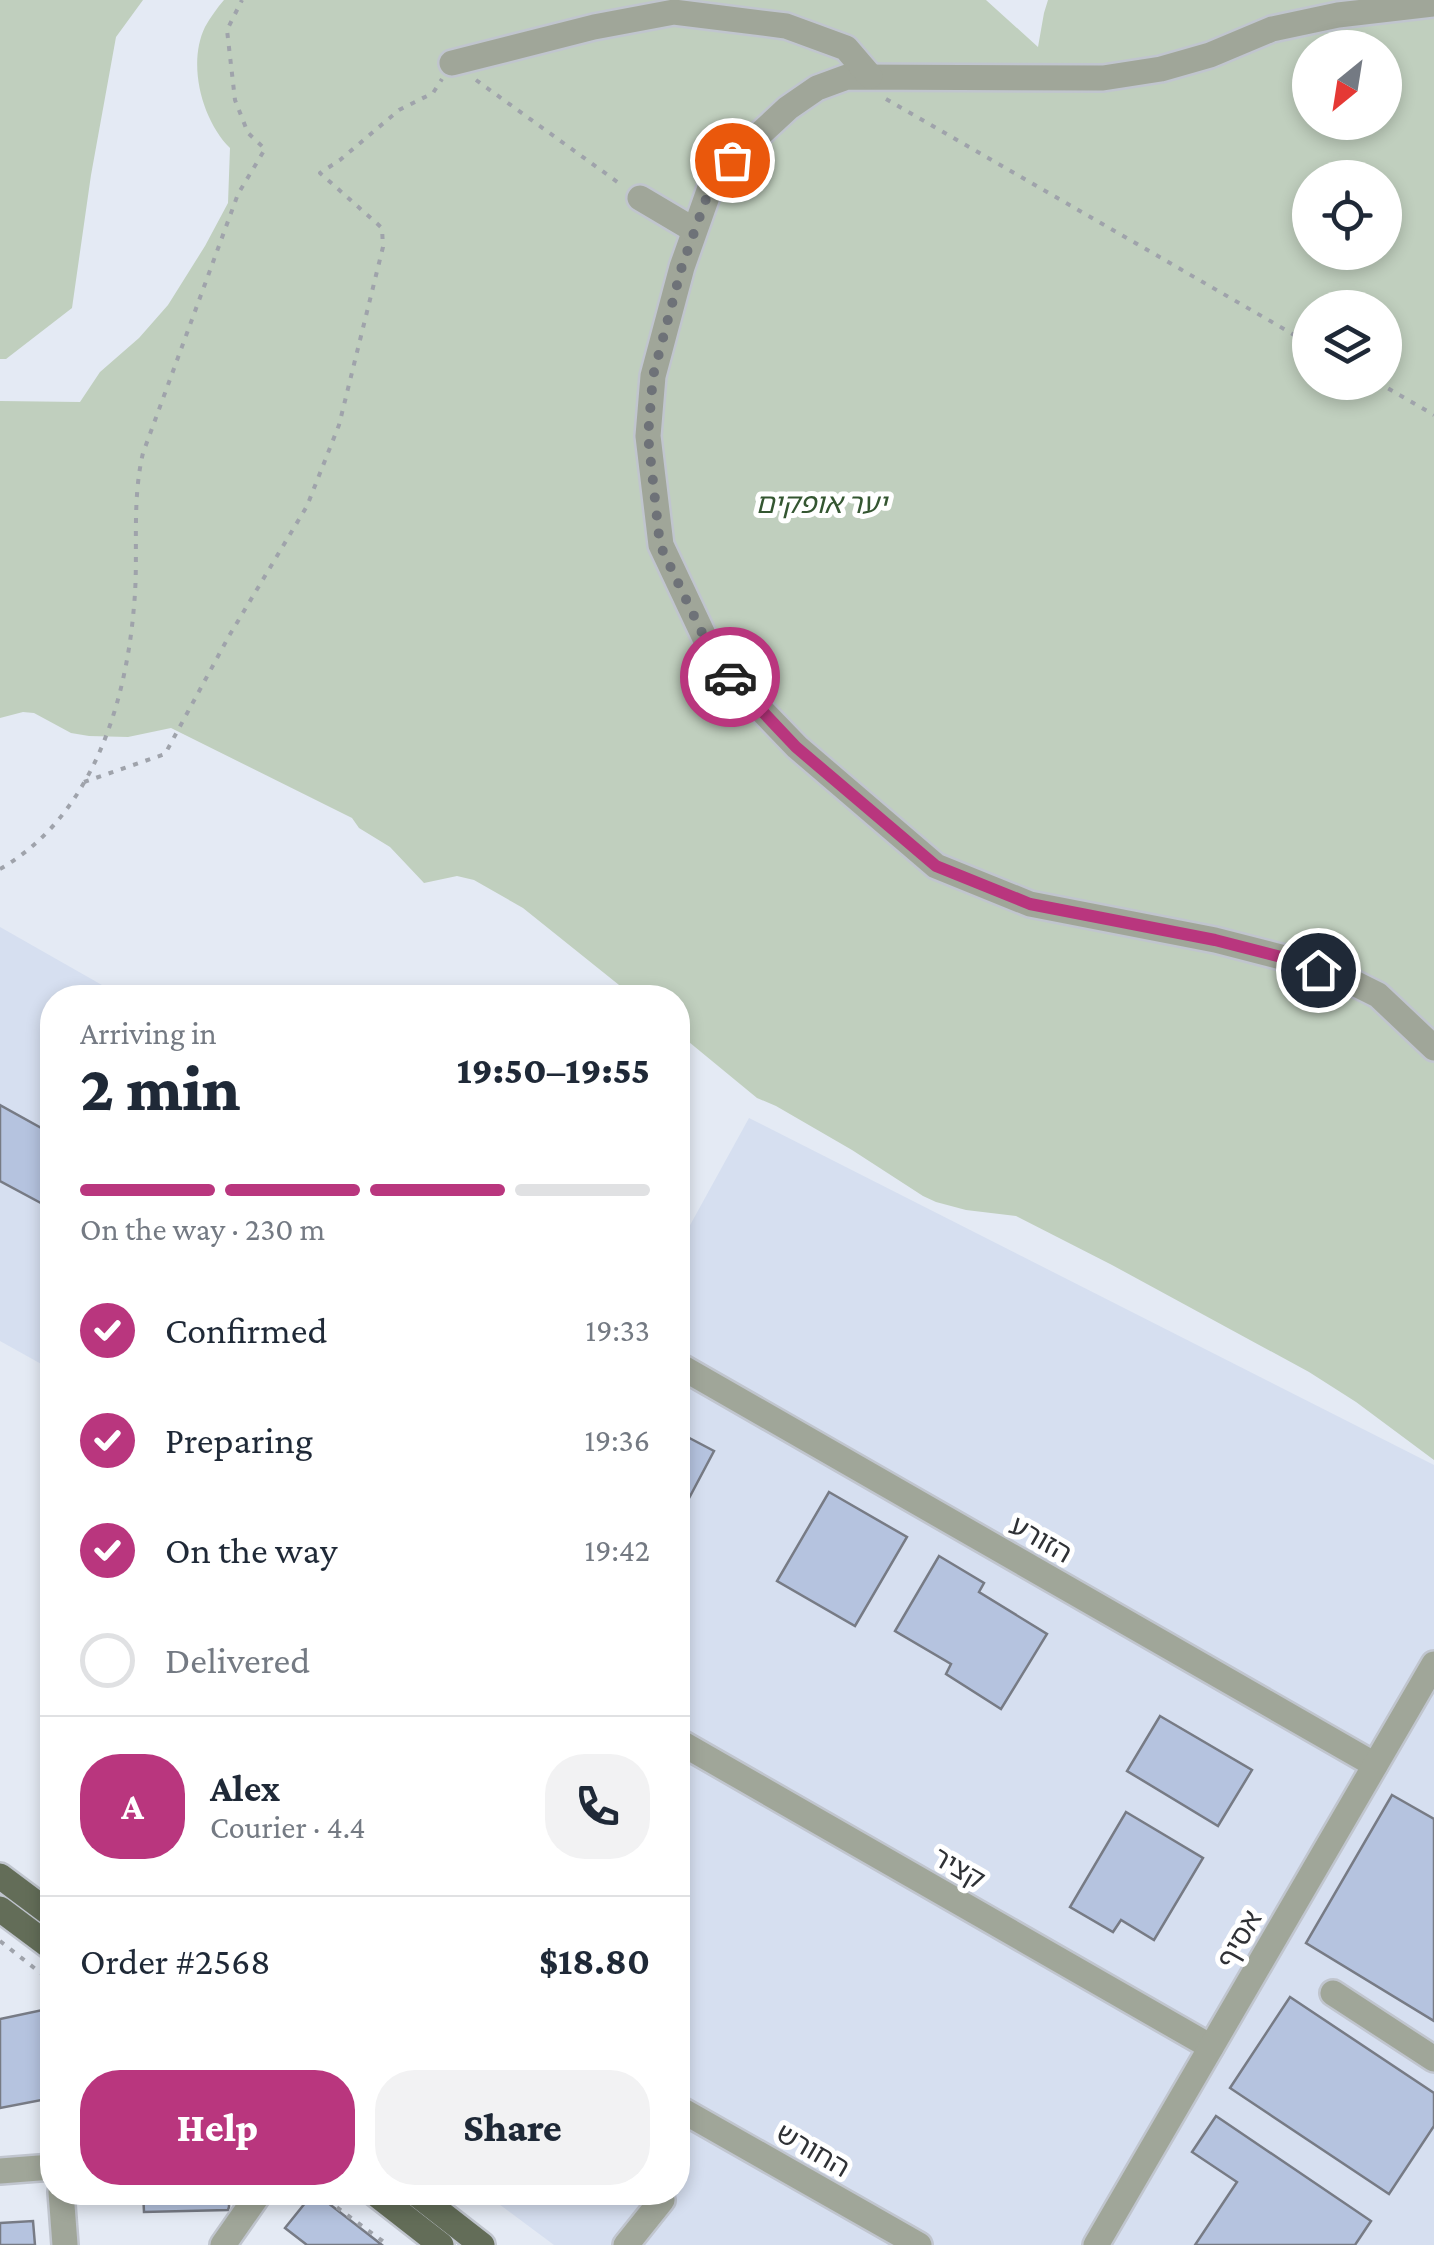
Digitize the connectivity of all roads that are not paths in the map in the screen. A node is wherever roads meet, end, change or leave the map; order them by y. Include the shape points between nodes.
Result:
1 (1434, 4) edge
2 (452, 63) road end
3 (876, 86) junction
4 (640, 198) road end
5 (694, 230) junction
6 (1434, 1048) edge
7 (690, 1372) edge
8 (1434, 1664) edge
9 (690, 1748) edge
10 (1375, 1765) junction
11 (0, 1876) edge
12 (40, 1907) edge
13 (0, 1910) edge
14 (40, 1939) edge
15 (1333, 1993) dead end
16 (1211, 2048) junction
17 (1434, 2058) edge
18 (690, 2115) edge
19 (40, 2168) edge
20 (0, 2171) edge
21 (61, 2205) edge
22 (251, 2205) edge
23 (390, 2205) edge
24 (431, 2205) edge
25 (658, 2205) edge
26 (65, 2245) edge
27 (223, 2245) edge
28 (441, 2245) edge
29 (482, 2245) edge
30 (626, 2245) edge
31 (919, 2245) edge
32 (1096, 2245) edge

1 - 3 street via 1272,28 1210,55 1102,78
2 - 3 street via 674,12 786,26 846,48
3 - 5 street via 848,77 788,108 710,188
4 - 5 street
5 - 6 street via 653,376 648,436 660,545 717,664 796,747 936,866 1030,904 1215,940 1350,981 1378,996
7 - 10 street, הזורע
8 - 10 street, אסיף
9 - 16 street, קציר
10 - 16 street, אסיף
11 - 12 main road
13 - 14 main road
15 - 17 street
16 - 32 street, אסיף
18 - 31 street, החורש
19 - 20 street
21 - 26 street
22 - 27 street
23 - 28 main road
24 - 29 main road
25 - 30 street

